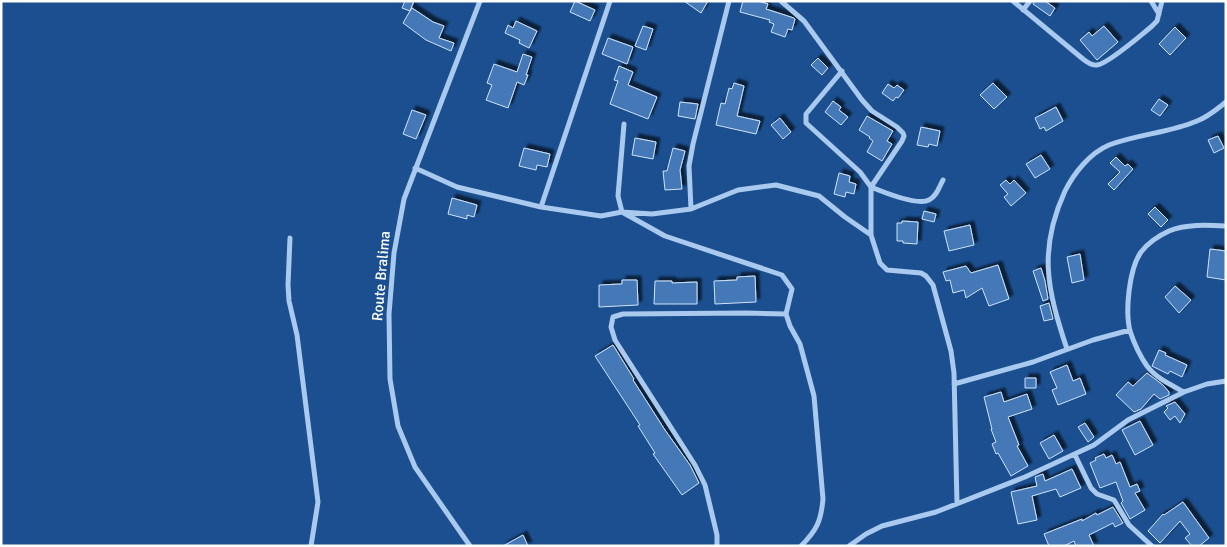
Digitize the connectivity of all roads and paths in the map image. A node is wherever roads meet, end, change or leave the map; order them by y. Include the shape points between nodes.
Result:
1 (480, 1) edge
2 (610, 1) edge
3 (729, 1) edge
4 (781, 1) edge
5 (1013, 1) edge
6 (1030, 1) edge
7 (1151, 1) edge
8 (1162, 1) edge
9 (1023, 10) junction
10 (1159, 14) junction
11 (842, 71) junction
12 (1226, 102) edge
13 (624, 124) dead end
14 (415, 168) junction
15 (943, 180) dead end
16 (871, 187) junction
17 (541, 207) junction
18 (691, 210) junction
19 (622, 212) junction
20 (1226, 226) edge
21 (871, 235) junction
22 (290, 238) dead end
23 (786, 314) junction
24 (1130, 330) junction
25 (1067, 349) junction
26 (1226, 380) edge
27 (954, 384) junction
28 (1184, 392) junction
29 (1075, 455) junction
30 (957, 504) junction
31 (311, 546) edge
32 (470, 546) edge
33 (717, 546) edge
34 (801, 546) edge
35 (849, 546) edge
36 (1152, 546) edge

1 - 14 street, Route Bralima
2 - 17 street
3 - 18 street via 688,166
4 - 11 street via 804,21
5 - 9 street
6 - 9 street
7 - 10 street
8 - 10 street
9 - 10 street via 1083,59 1097,66 1151,28
11 - 16 street via 872,111 897,127 904,136
11 - 16 street via 806,114 806,123 860,172
12 - 25 street via 1206,117 1181,127 1108,146 1076,171 1056,211 1048,253 1054,307
13 - 19 street via 618,196
14 - 17 street via 457,187
14 - 32 street, Route Bralima via 404,199 394,253 389,314 390,379 398,426 415,467
15 - 16 street via 935,195 922,202
16 - 21 street
17 - 19 street via 601,216
18 - 19 street via 652,214
18 - 21 street via 738,190 776,185 819,196
19 - 23 street via 665,236 782,275 792,289
20 - 24 street via 1203,225 1171,230 1149,243 1141,252 1132,274
21 - 27 street via 876,256 887,270 921,274 933,285 951,351
22 - 31 street via 288,285 318,502
23 - 33 street via 623,314 613,318 611,327 615,340 705,485
23 - 34 street via 800,344 814,396 823,498 822,515 814,533
24 - 25 street
24 - 28 street via 1153,372
25 - 27 street
26 - 28 street
27 - 30 street
28 - 29 street via 1128,420
29 - 30 street
29 - 36 street via 1091,488 1114,500 1129,525
30 - 35 street via 882,526

